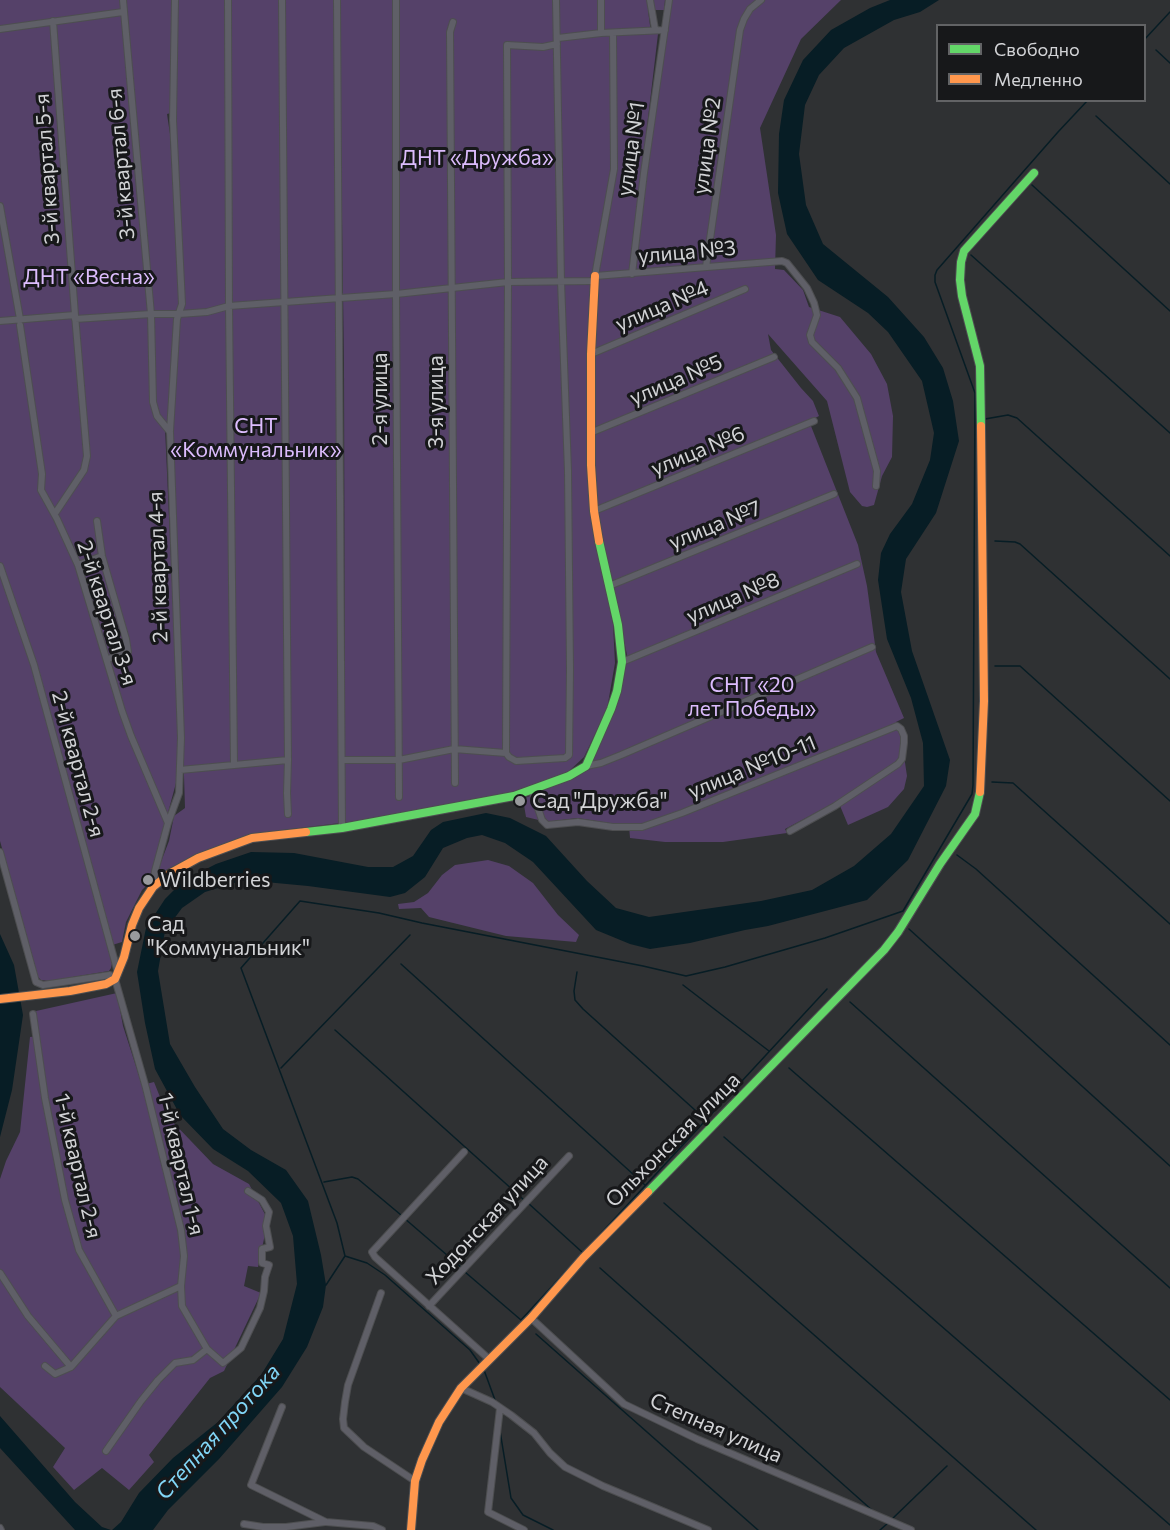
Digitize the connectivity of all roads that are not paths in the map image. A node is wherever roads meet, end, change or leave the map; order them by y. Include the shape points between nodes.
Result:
1 (123, 0) edge
2 (175, 0) edge
3 (228, 0) edge
4 (282, 0) edge
5 (337, 0) edge
6 (396, 0) edge
7 (556, 0) edge
8 (601, 0) edge
9 (650, 0) edge
10 (669, 0) edge
11 (761, 0) edge
12 (123, 12) junction
13 (53, 21) junction
14 (453, 22) dead end
15 (0, 29) edge
16 (655, 29) junction
17 (665, 30) junction
18 (601, 33) junction
19 (613, 33) junction
20 (557, 41) junction
21 (1034, 173) dead end
22 (0, 206) edge
23 (706, 267) junction
24 (632, 274) junction
25 (595, 279) junction
26 (561, 281) junction
27 (508, 282) junction
28 (452, 289) junction
29 (745, 290) dead end
30 (396, 294) junction
31 (340, 297) junction
32 (284, 302) junction
33 (229, 306) junction
34 (151, 314) junction
35 (179, 314) junction
36 (75, 317) junction
37 (0, 321) edge
38 (20, 322) junction
39 (591, 354) junction
40 (774, 357) dead end
41 (814, 422) dead end
42 (170, 432) junction
43 (590, 433) junction
44 (876, 486) dead end
45 (834, 494) dead end
46 (594, 511) junction
47 (56, 512) dead end
48 (97, 521) dead end
49 (102, 556) junction
50 (857, 564) dead end
51 (78, 565) junction
52 (0, 566) edge
53 (609, 586) junction
54 (872, 647) dead end
55 (108, 659) dead end
56 (622, 663) junction
57 (454, 749) junction
58 (506, 753) junction
59 (399, 759) junction
60 (288, 760) junction
61 (342, 760) junction
62 (234, 764) junction
63 (586, 766) junction
64 (180, 770) junction
65 (455, 783) dead end
66 (532, 790) junction
67 (399, 797) dead end
68 (288, 814) dead end
69 (168, 823) junction
70 (342, 828) junction
71 (790, 831) dead end
72 (0, 852) edge
73 (153, 887) junction
74 (116, 976) junction
75 (0, 999) edge
76 (33, 1014) dead end
77 (464, 1152) dead end
78 (569, 1156) dead end
79 (248, 1191) dead end
80 (0, 1273) edge
81 (180, 1286) junction
82 (381, 1293) dead end
83 (429, 1306) junction
84 (116, 1316) junction
85 (531, 1318) junction
86 (207, 1349) junction
87 (489, 1359) junction
88 (45, 1365) dead end
89 (71, 1367) junction
90 (461, 1388) junction
91 (282, 1407) dead end
92 (500, 1408) junction
93 (106, 1451) dead end
94 (414, 1481) junction
95 (326, 1522) junction
96 (244, 1524) dead end
97 (382, 1530) edge
98 (411, 1530) edge
99 (524, 1530) edge
100 (708, 1530) edge
101 (911, 1530) edge

1 - 12 street, 3-й квартал 6-я
2 - 35 street via 173,120 182,304
3 - 33 street
4 - 32 street
5 - 31 street
6 - 30 street, 2-я улица
7 - 20 street
8 - 18 street
9 - 16 street
10 - 17 street, улица №1
11 - 23 street, улица №2 via 750,9 740,30
12 - 13 street
12 - 34 street, 3-й квартал 6-я
13 - 15 street
13 - 36 street, 3-й квартал 5-я
14 - 28 street, 3-я улица
16 - 17 street
16 - 19 street
17 - 24 street, улица №1
18 - 19 street
18 - 20 street
19 - 25 street via 614,170
20 - 26 street
20 - 27 street via 543,48 507,45
21 - 85 street, Ольхонская улица via 964,251 961,262 962,296 980,366 984,701 981,784 975,814 884,950 583,1258
22 - 38 street, 2-й квартал 3-я
23 - 24 street, улица №3
23 - 44 street, улица №3 via 782,261 807,288 817,315 810,335 812,342 838,368 857,398 878,471
24 - 25 street, улица №3
25 - 26 street, улица №3
25 - 39 street
26 - 27 street, улица №3
26 - 58 street via 568,471 569,754 565,758 516,761
27 - 28 street, улица №3
27 - 58 street
28 - 30 street, улица №3
28 - 57 street, 3-я улица
29 - 39 street, улица №4
30 - 31 street, улица №3
30 - 59 street, 2-я улица
31 - 32 street, улица №3
31 - 61 street
32 - 33 street, улица №3
32 - 60 street
33 - 35 street, улица №3
33 - 62 street
34 - 35 street, улица №3
34 - 36 street, улица №3
34 - 42 street, 2-й квартал 4-я via 153,402 157,416
35 - 42 street
36 - 38 street, улица №3
36 - 47 street via 87,456 84,470
37 - 38 street, улица №3
38 - 51 street, 2-й квартал 3-я via 41,490
39 - 43 street
40 - 43 street, улица №5
41 - 46 street, улица №6
42 - 64 street, 2-й квартал 4-я
43 - 46 street
45 - 53 street, улица №7
46 - 53 street
48 - 49 street, 2-й квартал 3-я
49 - 51 street
49 - 55 street, 2-й квартал 3-я via 128,652
50 - 56 street, улица №8
51 - 69 street, 2-й квартал 3-я via 122,711
52 - 74 street, 2-й квартал 2-я via 34,665
53 - 56 street
54 - 63 street via 621,755
56 - 63 street via 610,709
57 - 58 street
57 - 59 street
57 - 65 street, 3-я улица
59 - 61 street
59 - 67 street, 2-я улица
60 - 62 street
60 - 68 street
61 - 70 street
62 - 64 street
63 - 66 street
64 - 69 street, 2-й квартал 4-я via 179,793
66 - 70 street
66 - 71 street, улица №10-11 via 547,825 578,822 642,827 897,726 901,729 904,736 898,764
69 - 73 street
70 - 73 street via 252,838 198,858
72 - 74 street via 36,982 43,985
73 - 74 street via 139,908
74 - 75 street via 106,984
74 - 81 street, 1-й квартал 1-я via 181,1230 184,1256
76 - 84 street, 1-й квартал 2-я via 65,1200 79,1250
77 - 83 street via 373,1250 373,1255
78 - 83 street, Ходонская улица
79 - 86 street via 262,1200 269,1212 270,1247 262,1249 262,1263 269,1265 260,1308 242,1348 223,1363
80 - 89 street via 28,1316
81 - 84 street
81 - 86 street, 1-й квартал 1-я via 182,1305
82 - 94 street via 348,1385 344,1428 364,1447
83 - 87 street
84 - 89 street
85 - 87 street, Ольхонская улица
85 - 101 street, Степная улица via 624,1404
86 - 93 street via 193,1360 175,1363 158,1380
87 - 90 street, Ольхонская улица
88 - 89 street via 55,1374
90 - 92 street
90 - 94 street, Ольхонская улица via 439,1422
91 - 95 street via 251,1485
92 - 99 street via 488,1512
92 - 100 street via 534,1433 565,1467
94 - 98 street, Ольхонская улица
95 - 96 street via 286,1527
95 - 97 street

